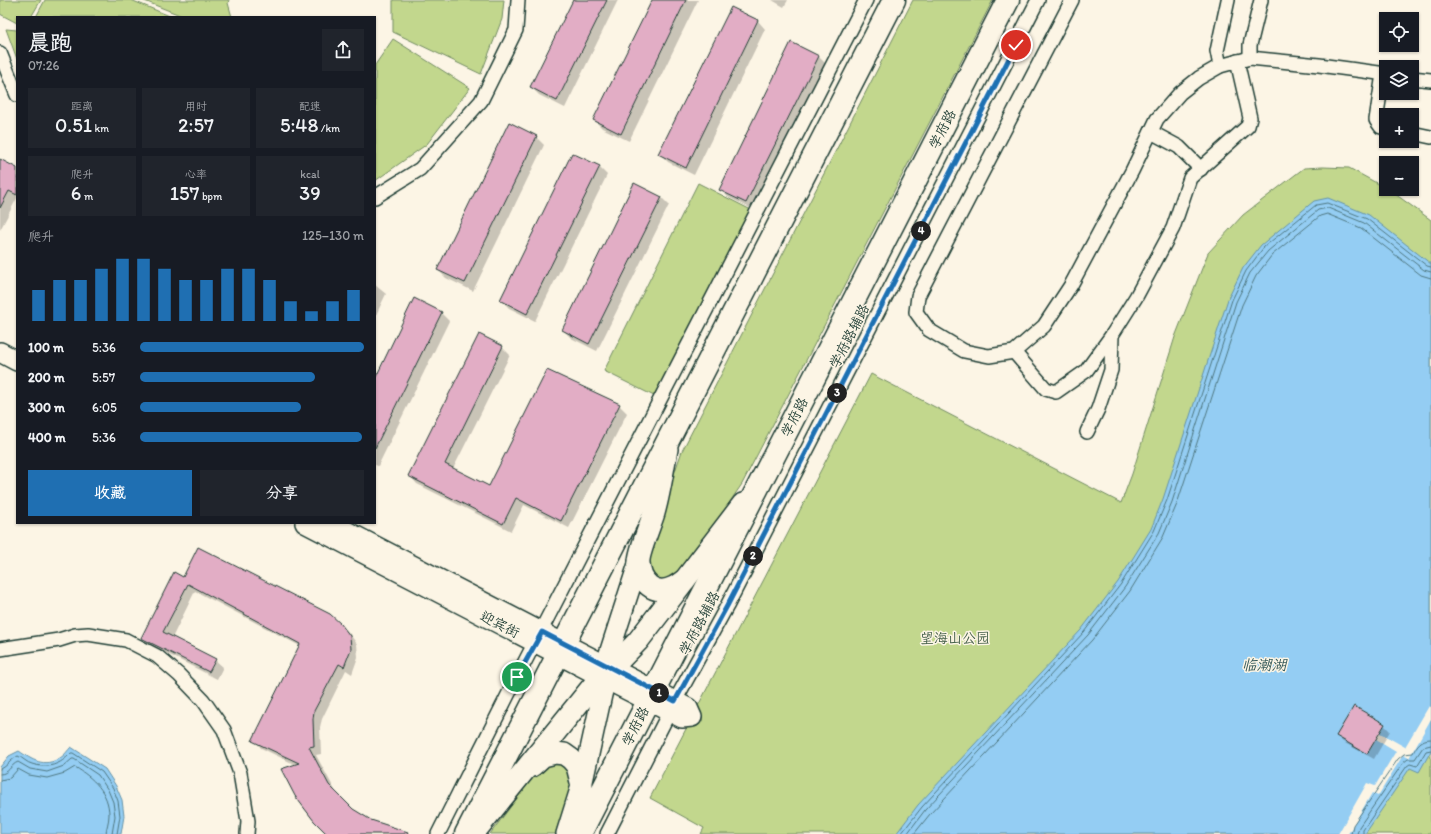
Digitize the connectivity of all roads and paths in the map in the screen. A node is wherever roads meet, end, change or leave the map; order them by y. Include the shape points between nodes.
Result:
1 (518, 0) edge
2 (866, 0) edge
3 (894, 0) edge
4 (1008, 0) edge
5 (1038, 0) edge
6 (1072, 0) edge
7 (1228, 0) edge
8 (1261, 0) edge
9 (0, 54) edge
10 (1243, 60) junction
11 (1220, 66) junction
12 (1379, 73) edge
13 (1419, 79) edge
14 (1431, 80) edge
15 (16, 92) edge
16 (1379, 100) edge
17 (1379, 124) edge
18 (1151, 132) junction
19 (1419, 134) edge
20 (1431, 137) edge
21 (1201, 169) junction
22 (376, 195) edge
23 (1112, 335) junction
24 (0, 352) edge
25 (1014, 352) junction
26 (16, 360) edge
27 (0, 366) edge
28 (16, 374) edge
29 (1087, 432) dead end
30 (670, 438) junction
31 (763, 476) junction
32 (307, 524) edge
33 (332, 524) edge
34 (639, 561) junction
35 (687, 578) junction
36 (539, 637) junction
37 (0, 649) edge
38 (561, 649) junction
39 (605, 672) junction
40 (651, 695) junction
41 (672, 706) junction
42 (516, 780) junction
43 (582, 786) junction
44 (247, 834) edge
45 (438, 834) edge
46 (466, 834) edge
47 (473, 834) edge
48 (567, 834) edge
49 (580, 834) edge
50 (607, 834) edge

1 - 22 street via 516,30 480,101 420,169
2 - 36 street
3 - 30 highway
4 - 31 highway, 学府路
5 - 41 street, 学府路辅路 via 727,606
6 - 25 street via 918,296 916,312 929,330 964,350 989,356
7 - 11 street via 1217,51
8 - 10 street via 1250,45
9 - 15 street
10 - 11 street
10 - 12 street via 1319,65
10 - 21 street via 1250,118 1248,126
11 - 18 street via 1180,93 1157,119
13 - 14 street
16 - 17 street via 1376,120
18 - 21 street via 1179,147
18 - 25 street via 1071,285 1044,326
19 - 20 street
21 - 23 street via 1190,178 1173,228 1136,297
23 - 25 street via 1086,371 1056,392 1046,389
23 - 29 street via 1111,370
24 - 26 main road
27 - 28 main road
30 - 34 main road via 654,513
30 - 38 highway
31 - 35 main road
31 - 40 highway, 学府路
32 - 36 main road, 迎宾街
33 - 36 main road, 迎宾街
34 - 35 main road via 641,575 653,588 660,590 674,587
34 - 39 main road
35 - 39 main road via 638,641
36 - 38 main road, 迎宾街
36 - 45 street
37 - 44 street via 88,634 126,640 157,656 179,674 203,700 224,730 240,773 248,822
38 - 39 main road, 迎宾街
38 - 46 highway
39 - 40 main road, 迎宾街
39 - 42 main road
39 - 43 main road
40 - 41 main road, 迎宾街
40 - 49 highway, 学府路
41 - 50 street, 学府路辅路
42 - 43 main road via 543,756 555,753 564,754 577,766
42 - 47 main road
43 - 48 main road

